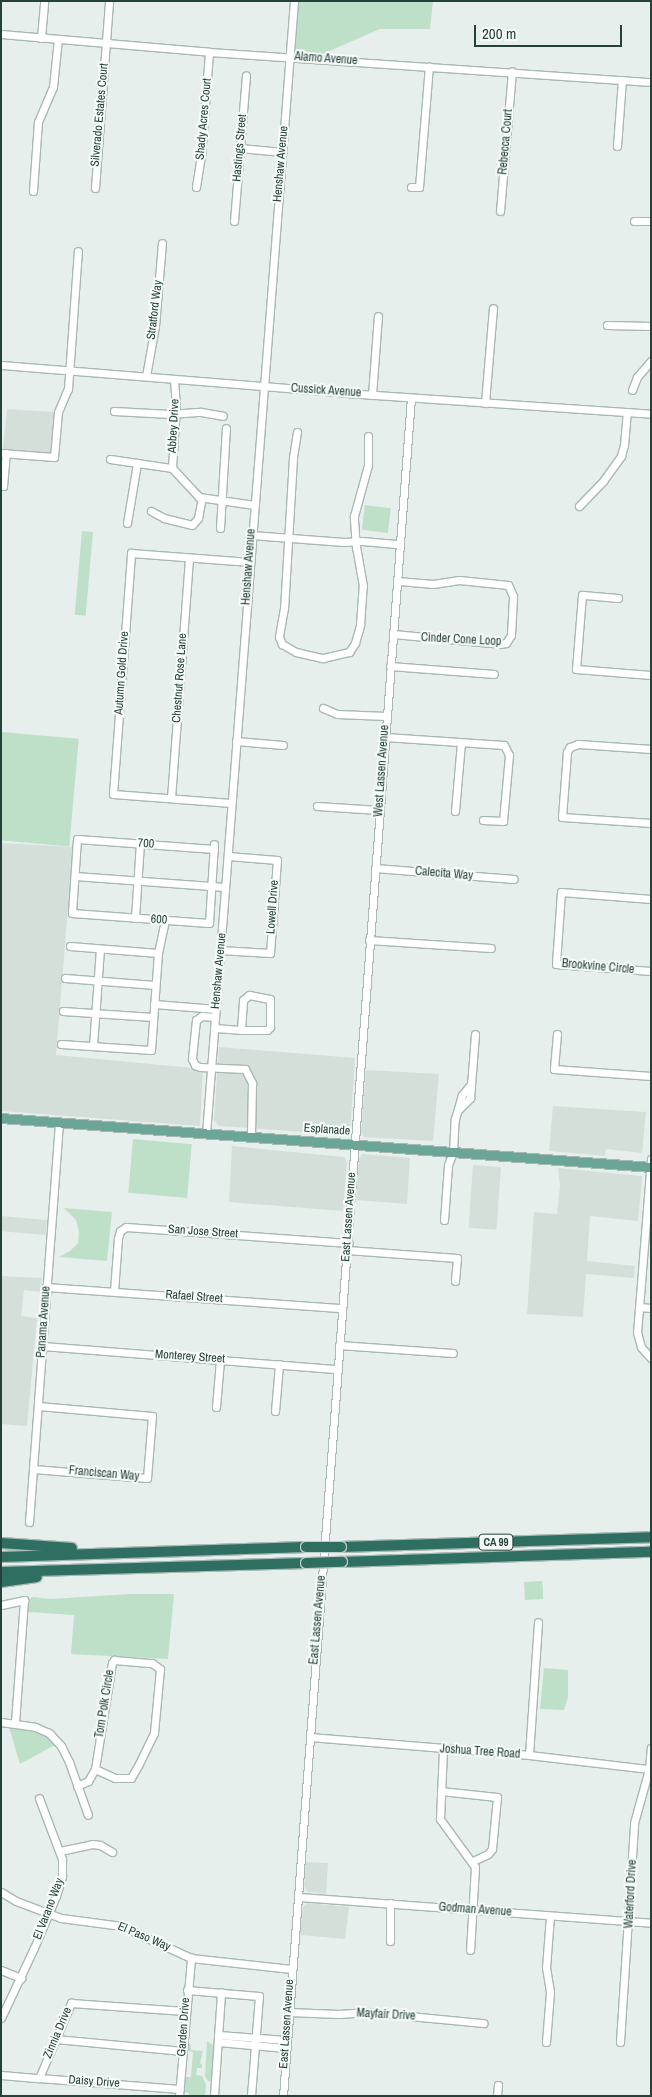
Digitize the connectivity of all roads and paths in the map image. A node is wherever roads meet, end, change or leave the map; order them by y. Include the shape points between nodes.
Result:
1 (44, 1) edge
2 (109, 1) edge
3 (294, 1) edge
4 (1, 34) edge
5 (41, 38) junction
6 (58, 39) junction
7 (106, 43) junction
8 (209, 52) junction
9 (290, 56) junction
10 (429, 66) junction
11 (512, 72) junction
12 (246, 75) dead end
13 (622, 80) junction
14 (651, 82) edge
15 (617, 146) dead end
16 (240, 148) junction
17 (282, 152) junction
18 (196, 187) dead end
19 (411, 187) dead end
20 (95, 188) dead end
21 (32, 191) dead end
22 (500, 211) dead end
23 (234, 221) dead end
24 (634, 221) dead end
25 (651, 221) edge
26 (162, 243) dead end
27 (78, 251) dead end
28 (493, 308) dead end
29 (378, 316) dead end
30 (607, 325) dead end
31 (651, 326) edge
32 (651, 361) edge
33 (1, 365) edge
34 (69, 371) junction
35 (146, 376) junction
36 (174, 379) junction
37 (264, 387) junction
38 (632, 390) dead end
39 (372, 395) junction
40 (411, 398) junction
41 (485, 403) junction
42 (114, 411) dead end
43 (626, 412) junction
44 (175, 414) junction
45 (651, 414) edge
46 (223, 416) dead end
47 (226, 428) dead end
48 (297, 432) dead end
49 (368, 436) dead end
50 (4, 453) edge
51 (110, 460) dead end
52 (137, 463) junction
53 (172, 468) junction
54 (1, 486) edge
55 (202, 498) junction
56 (221, 500) junction
57 (254, 505) junction
58 (579, 506) dead end
59 (151, 511) dead end
60 (127, 522) dead end
61 (220, 528) dead end
62 (251, 535) junction
63 (288, 539) junction
64 (355, 541) junction
65 (400, 544) junction
66 (189, 558) junction
67 (250, 562) junction
68 (397, 581) junction
69 (618, 598) dead end
70 (393, 634) junction
71 (390, 666) junction
72 (494, 674) dead end
73 (651, 675) edge
74 (323, 708) dead end
75 (386, 716) junction
76 (385, 737) junction
77 (236, 741) junction
78 (461, 742) junction
79 (562, 742) dead end
80 (283, 745) dead end
81 (569, 748) junction
82 (651, 749) edge
83 (171, 798) junction
84 (232, 803) junction
85 (317, 806) dead end
86 (379, 810) junction
87 (455, 811) dead end
88 (483, 820) dead end
89 (651, 823) edge
90 (140, 843) junction
91 (214, 847) joint
92 (228, 856) junction
93 (375, 868) junction
94 (75, 876) junction
95 (514, 879) dead end
96 (137, 880) junction
97 (211, 886) junction
98 (225, 887) junction
99 (651, 899) edge
100 (134, 918) junction
101 (165, 920) junction
102 (369, 940) junction
103 (70, 946) dead end
104 (100, 948) junction
105 (491, 948) dead end
106 (220, 950) junction
107 (158, 953) junction
108 (651, 971) edge
109 (65, 978) dead end
110 (98, 981) junction
111 (156, 986) junction
112 (154, 1004) junction
113 (63, 1011) dead end
114 (216, 1013) junction
115 (95, 1014) junction
116 (153, 1017) junction
117 (214, 1028) junction
118 (241, 1030) junction
119 (475, 1034) dead end
120 (556, 1034) dead end
121 (61, 1044) dead end
122 (93, 1046) junction
123 (211, 1067) junction
124 (651, 1076) edge
125 (1, 1118) edge
126 (58, 1122) junction
127 (206, 1134) junction
128 (251, 1137) junction
129 (355, 1145) junction
130 (453, 1152) junction
131 (651, 1159) edge
132 (650, 1167) edge
133 (444, 1220) dead end
134 (347, 1246) junction
135 (642, 1273) junction
136 (651, 1274) edge
137 (455, 1281) dead end
138 (46, 1286) junction
139 (114, 1291) junction
140 (639, 1307) junction
141 (342, 1308) junction
142 (651, 1308) edge
143 (339, 1345) junction
144 (43, 1346) junction
145 (453, 1353) dead end
146 (651, 1358) edge
147 (220, 1360) junction
148 (279, 1364) junction
149 (338, 1369) junction
150 (38, 1406) junction
151 (216, 1407) dead end
152 (275, 1411) dead end
153 (33, 1469) junction
154 (29, 1522) dead end
155 (651, 1537) edge
156 (1, 1543) edge
157 (651, 1552) edge
158 (123, 1553) junction
159 (1, 1556) edge
160 (96, 1570) junction
161 (1, 1572) edge
162 (1, 1582) edge
163 (1, 1605) edge
164 (538, 1622) dead end
165 (1, 1722) edge
166 (15, 1724) junction
167 (310, 1737) junction
168 (651, 1748) edge
169 (443, 1750) junction
170 (529, 1755) junction
171 (95, 1769) junction
172 (649, 1769) junction
173 (76, 1786) junction
174 (441, 1791) junction
175 (39, 1798) dead end
176 (88, 1815) dead end
177 (60, 1851) junction
178 (112, 1852) dead end
179 (473, 1861) junction
180 (1, 1892) edge
181 (299, 1897) junction
182 (390, 1903) junction
183 (474, 1911) junction
184 (48, 1914) junction
185 (550, 1916) junction
186 (630, 1921) junction
187 (651, 1923) edge
188 (390, 1941) dead end
189 (470, 1950) dead end
190 (190, 1958) junction
191 (1, 1970) edge
192 (291, 1970) junction
193 (21, 1978) junction
194 (187, 1990) junction
195 (221, 1992) junction
196 (185, 2011) junction
197 (288, 2012) junction
198 (1, 2018) edge
199 (483, 2023) dead end
200 (218, 2038) junction
201 (56, 2039) junction
202 (256, 2042) junction
203 (546, 2042) dead end
204 (620, 2042) dead end
205 (286, 2044) junction
206 (182, 2051) junction
207 (1, 2076) edge
208 (39, 2078) junction
209 (498, 2085) dead end
210 (179, 2092) edge
211 (214, 2096) edge
212 (251, 2096) edge
213 (282, 2096) edge
214 (497, 2096) edge

1 - 5 street
2 - 7 street, Silverado Estates Court
3 - 9 street, Henshaw Avenue
4 - 5 street, Alamo Avenue
5 - 6 street, Alamo Avenue
6 - 7 street, Alamo Avenue
6 - 21 street via 54,87 38,122
7 - 8 street, Alamo Avenue
7 - 20 street, Silverado Estates Court
8 - 9 street, Alamo Avenue
8 - 18 street, Shady Acres Court
9 - 10 street, Alamo Avenue
9 - 17 street, Henshaw Avenue
10 - 11 street, Alamo Avenue
10 - 19 street via 419,187
11 - 13 street, Alamo Avenue
11 - 22 street, Rebecca Court
12 - 16 street, Hastings Street
13 - 14 street, Alamo Avenue
13 - 15 street
16 - 17 street
16 - 23 street, Hastings Street
17 - 37 street, Henshaw Avenue
24 - 25 street
26 - 35 street, Stratford Way via 155,326
27 - 34 street
28 - 41 street
29 - 39 street
30 - 31 street
32 - 38 street via 637,377
33 - 34 street, Cussick Avenue
34 - 35 street, Cussick Avenue
34 - 50 street via 68,392 58,418 54,457
35 - 36 street, Cussick Avenue
36 - 37 street, Cussick Avenue
36 - 44 street, Abbey Drive
37 - 39 street, Cussick Avenue
37 - 57 street, Henshaw Avenue
39 - 40 street, Cussick Avenue
40 - 41 street, Cussick Avenue
40 - 65 street, West Lassen Avenue
41 - 43 street, Cussick Avenue
42 - 44 street
43 - 45 street, Cussick Avenue
43 - 58 street via 621,456 603,482
44 - 46 street via 201,412
44 - 53 street, Abbey Drive
47 - 56 street
48 - 63 street
49 - 64 street via 368,465 354,516
50 - 54 street
51 - 52 street
52 - 53 street
52 - 60 street
53 - 55 street, Abbey Drive via 191,491
55 - 56 street
55 - 59 street via 198,518 192,525
56 - 57 street
56 - 61 street
57 - 62 street, Henshaw Avenue
62 - 63 street
62 - 67 street, Henshaw Avenue
63 - 64 street
63 - 64 street via 279,640 296,652 323,658 349,652 359,632 363,586
64 - 65 street
65 - 68 street, West Lassen Avenue
66 - 67 street, Autumn Gold Drive
66 - 83 street, Chestnut Rose Lane
66 - 83 street, Autumn Gold Drive via 131,553 113,794
67 - 77 street, Henshaw Avenue
68 - 70 street, West Lassen Avenue
68 - 70 street, Cinder Cone Loop via 433,584 458,580 508,585 514,596 511,635 500,644
69 - 73 street via 582,595 576,669
70 - 71 street, West Lassen Avenue
71 - 72 street
71 - 75 street, West Lassen Avenue
74 - 75 street via 337,714
75 - 76 street, West Lassen Avenue
76 - 78 street
76 - 86 street, West Lassen Avenue
77 - 80 street
77 - 84 street, Henshaw Avenue
78 - 87 street
78 - 88 street via 504,745 509,756 503,821
79 - 81 street
81 - 82 street via 578,744
81 - 89 street via 562,817
83 - 84 street, Autumn Gold Drive
84 - 92 street, Henshaw Avenue
85 - 86 street
86 - 93 street, West Lassen Avenue
90 - 91 street, 700
90 - 94 street, 700 via 77,838
90 - 96 street
91 - 97 street, 600
92 - 98 street, Henshaw Avenue
92 - 106 street, Lowell Drive via 277,860 270,953
93 - 95 street, Calecita Way
93 - 102 street, West Lassen Avenue
94 - 96 street
94 - 100 street, 600 via 72,913
96 - 97 street
96 - 100 street
97 - 98 street
97 - 101 street, 600 via 209,923
98 - 106 street, Henshaw Avenue
99 - 108 street, Brookvine Circle via 561,892 556,964
100 - 101 street, 600
101 - 107 street
102 - 105 street
102 - 129 street, West Lassen Avenue
103 - 104 street
104 - 107 street
104 - 110 street
106 - 114 street, Henshaw Avenue
107 - 111 street
109 - 110 street
110 - 111 street
110 - 115 street
111 - 112 street
112 - 114 street
112 - 116 street
113 - 115 street
114 - 117 street, Henshaw Avenue
114 - 123 street via 200,1017 194,1024 192,1059 196,1066
115 - 116 street
115 - 122 street
116 - 122 street via 150,1050
117 - 118 street
117 - 123 street, Henshaw Avenue
118 - 118 street via 264,1032 268,1029 270,998 245,997
119 - 130 street via 471,1084 455,1119
120 - 124 street via 554,1069
121 - 122 street
123 - 127 street, Henshaw Avenue
123 - 128 street via 245,1069 252,1083
125 - 126 main road, Esplanade
126 - 127 main road, Esplanade
126 - 138 street, Panama Avenue
127 - 128 main road, Esplanade
128 - 129 main road, Esplanade
129 - 130 main road, Esplanade
129 - 134 street, East Lassen Avenue
130 - 132 main road, Esplanade
130 - 133 street via 448,1166
131 - 132 street
132 - 135 street
134 - 137 street via 457,1258
134 - 139 street, San Jose Street via 126,1227 118,1238
134 - 141 street, East Lassen Avenue
135 - 136 street
135 - 140 street
138 - 139 street, Rafael Street
138 - 144 street, Panama Avenue
139 - 141 street, Rafael Street
140 - 142 street
140 - 146 street via 638,1337
141 - 143 street, East Lassen Avenue
143 - 145 street
143 - 149 street, East Lassen Avenue
144 - 147 street, Monterey Street
144 - 150 street, Panama Avenue
147 - 148 street, Monterey Street
147 - 151 street
148 - 149 street, Monterey Street
148 - 152 street
149 - 167 street, East Lassen Avenue
150 - 153 street, Panama Avenue
150 - 153 street, Franciscan Way via 152,1416 147,1478
153 - 154 street, Panama Avenue
155 - 158 highway, CA 99, bridge
156 - 158 highway
157 - 160 highway, CA 99, bridge
158 - 159 highway, CA 99
160 - 161 highway, CA 99
160 - 162 highway
163 - 166 street via 24,1600
164 - 170 street
165 - 166 street
166 - 173 street via 49,1733 61,1746
167 - 169 street, Joshua Tree Road
167 - 181 street, East Lassen Avenue
168 - 172 street, Waterford Drive
169 - 170 street, Joshua Tree Road
169 - 174 street
170 - 172 street, Joshua Tree Road
171 - 171 street, Tom Polk Circle via 112,1663 114,1660 152,1663 160,1669 154,1733 140,1764 132,1778 115,1778
171 - 173 street via 88,1780
172 - 186 street, Waterford Drive via 634,1823
173 - 176 street
174 - 179 street via 440,1818
174 - 179 street via 497,1797 492,1849
175 - 177 street, El Varano Way
177 - 178 street via 92,1844
177 - 184 street, El Varano Way via 62,1876
179 - 183 street
180 - 184 street, El Paso Way
181 - 182 street, Godman Avenue
181 - 192 street, East Lassen Avenue
182 - 183 street, Godman Avenue
182 - 188 street
183 - 185 street, Godman Avenue
183 - 189 street
184 - 190 street, El Paso Way via 121,1926
184 - 193 street, El Varano Way
185 - 186 street, Godman Avenue
185 - 203 street
186 - 187 street, Godman Avenue
186 - 204 street, Waterford Drive
190 - 192 street, El Paso Way
190 - 194 street, Garden Drive
191 - 193 street
192 - 197 street, East Lassen Avenue
193 - 198 street, El Varano Way
194 - 195 street
194 - 196 street, Garden Drive
195 - 200 street
195 - 202 street via 259,1996
196 - 201 street, Zinnia Drive via 72,2003
196 - 206 street, Garden Drive
197 - 199 street, Mayfair Drive via 368,2012
197 - 205 street, East Lassen Avenue
200 - 202 street
200 - 211 street
201 - 206 street
201 - 208 street, Zinnia Drive
202 - 205 street
202 - 212 street
205 - 213 street, East Lassen Avenue
206 - 210 street, Garden Drive
207 - 208 street
208 - 210 street, Daisy Drive
209 - 214 street

